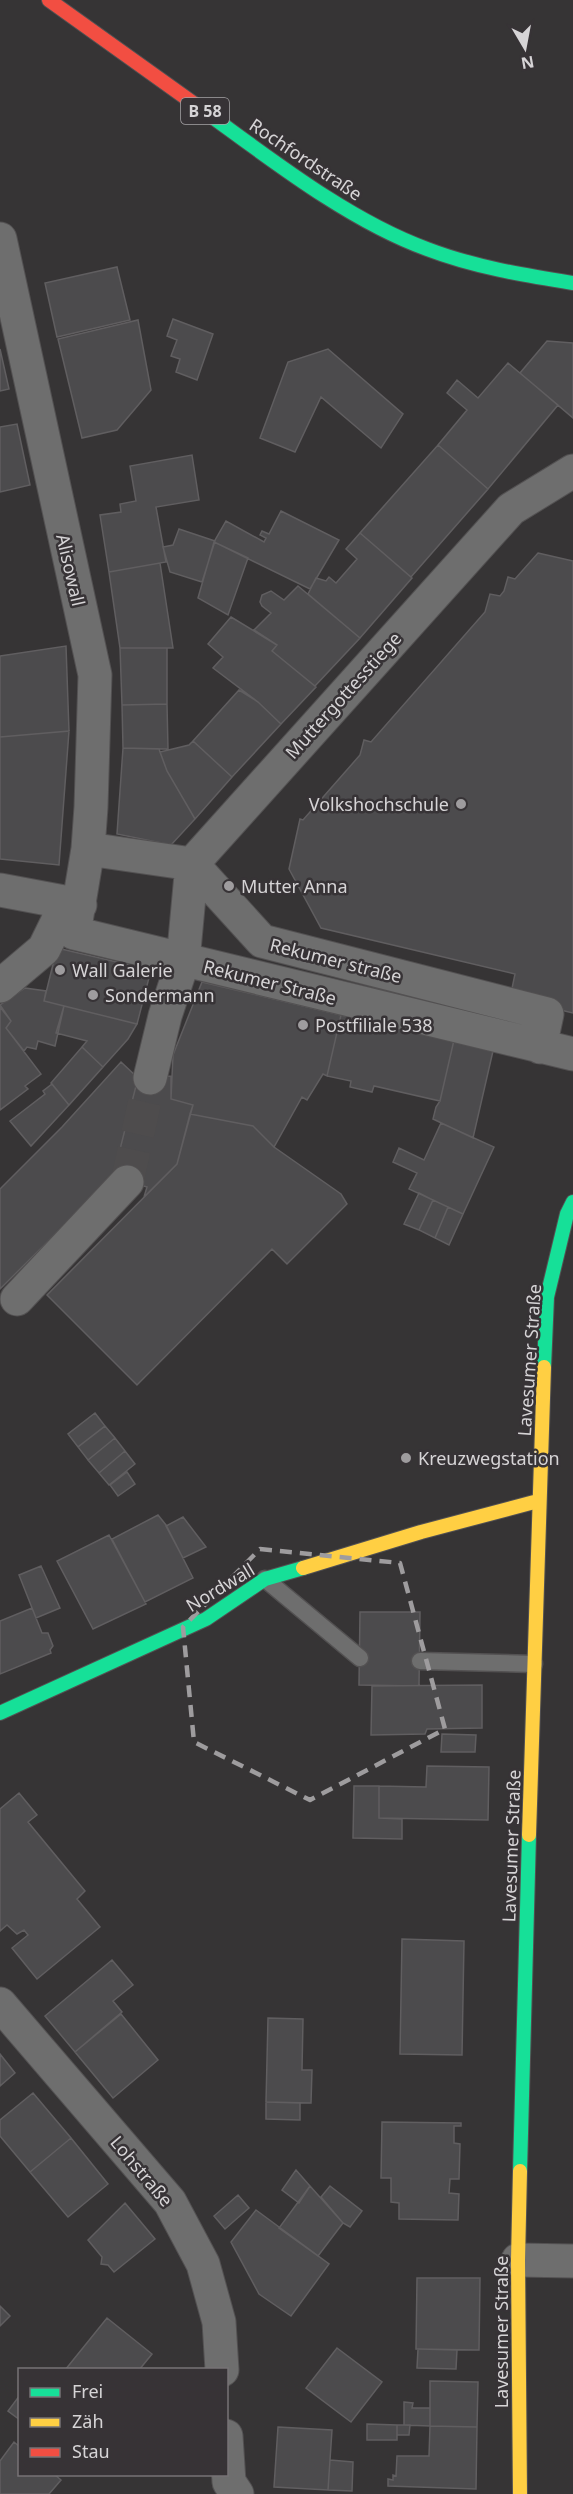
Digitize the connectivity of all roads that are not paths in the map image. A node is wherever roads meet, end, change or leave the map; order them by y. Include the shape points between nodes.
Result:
1 (49, 0) edge
2 (0, 239) edge
3 (573, 284) edge
4 (573, 471) edge
5 (88, 849) junction
6 (192, 864) junction
7 (0, 890) edge
8 (73, 904) junction
9 (183, 961) junction
10 (0, 986) edge
11 (540, 1047) junction
12 (573, 1054) edge
13 (150, 1078) tunnel mouth
14 (127, 1182) tunnel mouth
15 (573, 1202) edge
16 (17, 1299) dead end
17 (538, 1501) junction
18 (265, 1579) junction
19 (360, 1658) dead end
20 (420, 1661) dead end
21 (534, 1664) junction
22 (0, 1713) edge
23 (0, 2004) edge
24 (518, 2260) junction
25 (573, 2261) edge
26 (222, 2368) edge
27 (520, 2494) edge

1 - 3 street, Rochfordstraße / B 58 via 282,167 364,219 426,249 503,272
2 - 5 street, Alisowall via 95,675
4 - 6 street, Muttergottesstiege via 511,509
5 - 6 street
5 - 8 street, Alisowall
6 - 9 street
6 - 11 street, Rekumer straße via 262,941 547,1014
7 - 8 street
8 - 9 street, Rekumer Straße via 74,933
8 - 10 street via 44,948
9 - 11 street, Rekumer Straße
9 - 13 street
11 - 12 street, Rekumer Straße
14 - 16 street
15 - 17 street, Lavesumer Straße via 548,1297
17 - 18 street, Nordwall
17 - 21 street, Lavesumer Straße
18 - 19 lane
18 - 22 street, Nordwall via 206,1619
20 - 21 lane
21 - 24 street, Lavesumer Straße
23 - 26 street, Lohstraße via 170,2202 203,2264 219,2322
24 - 25 street
24 - 27 street, Lavesumer Straße

